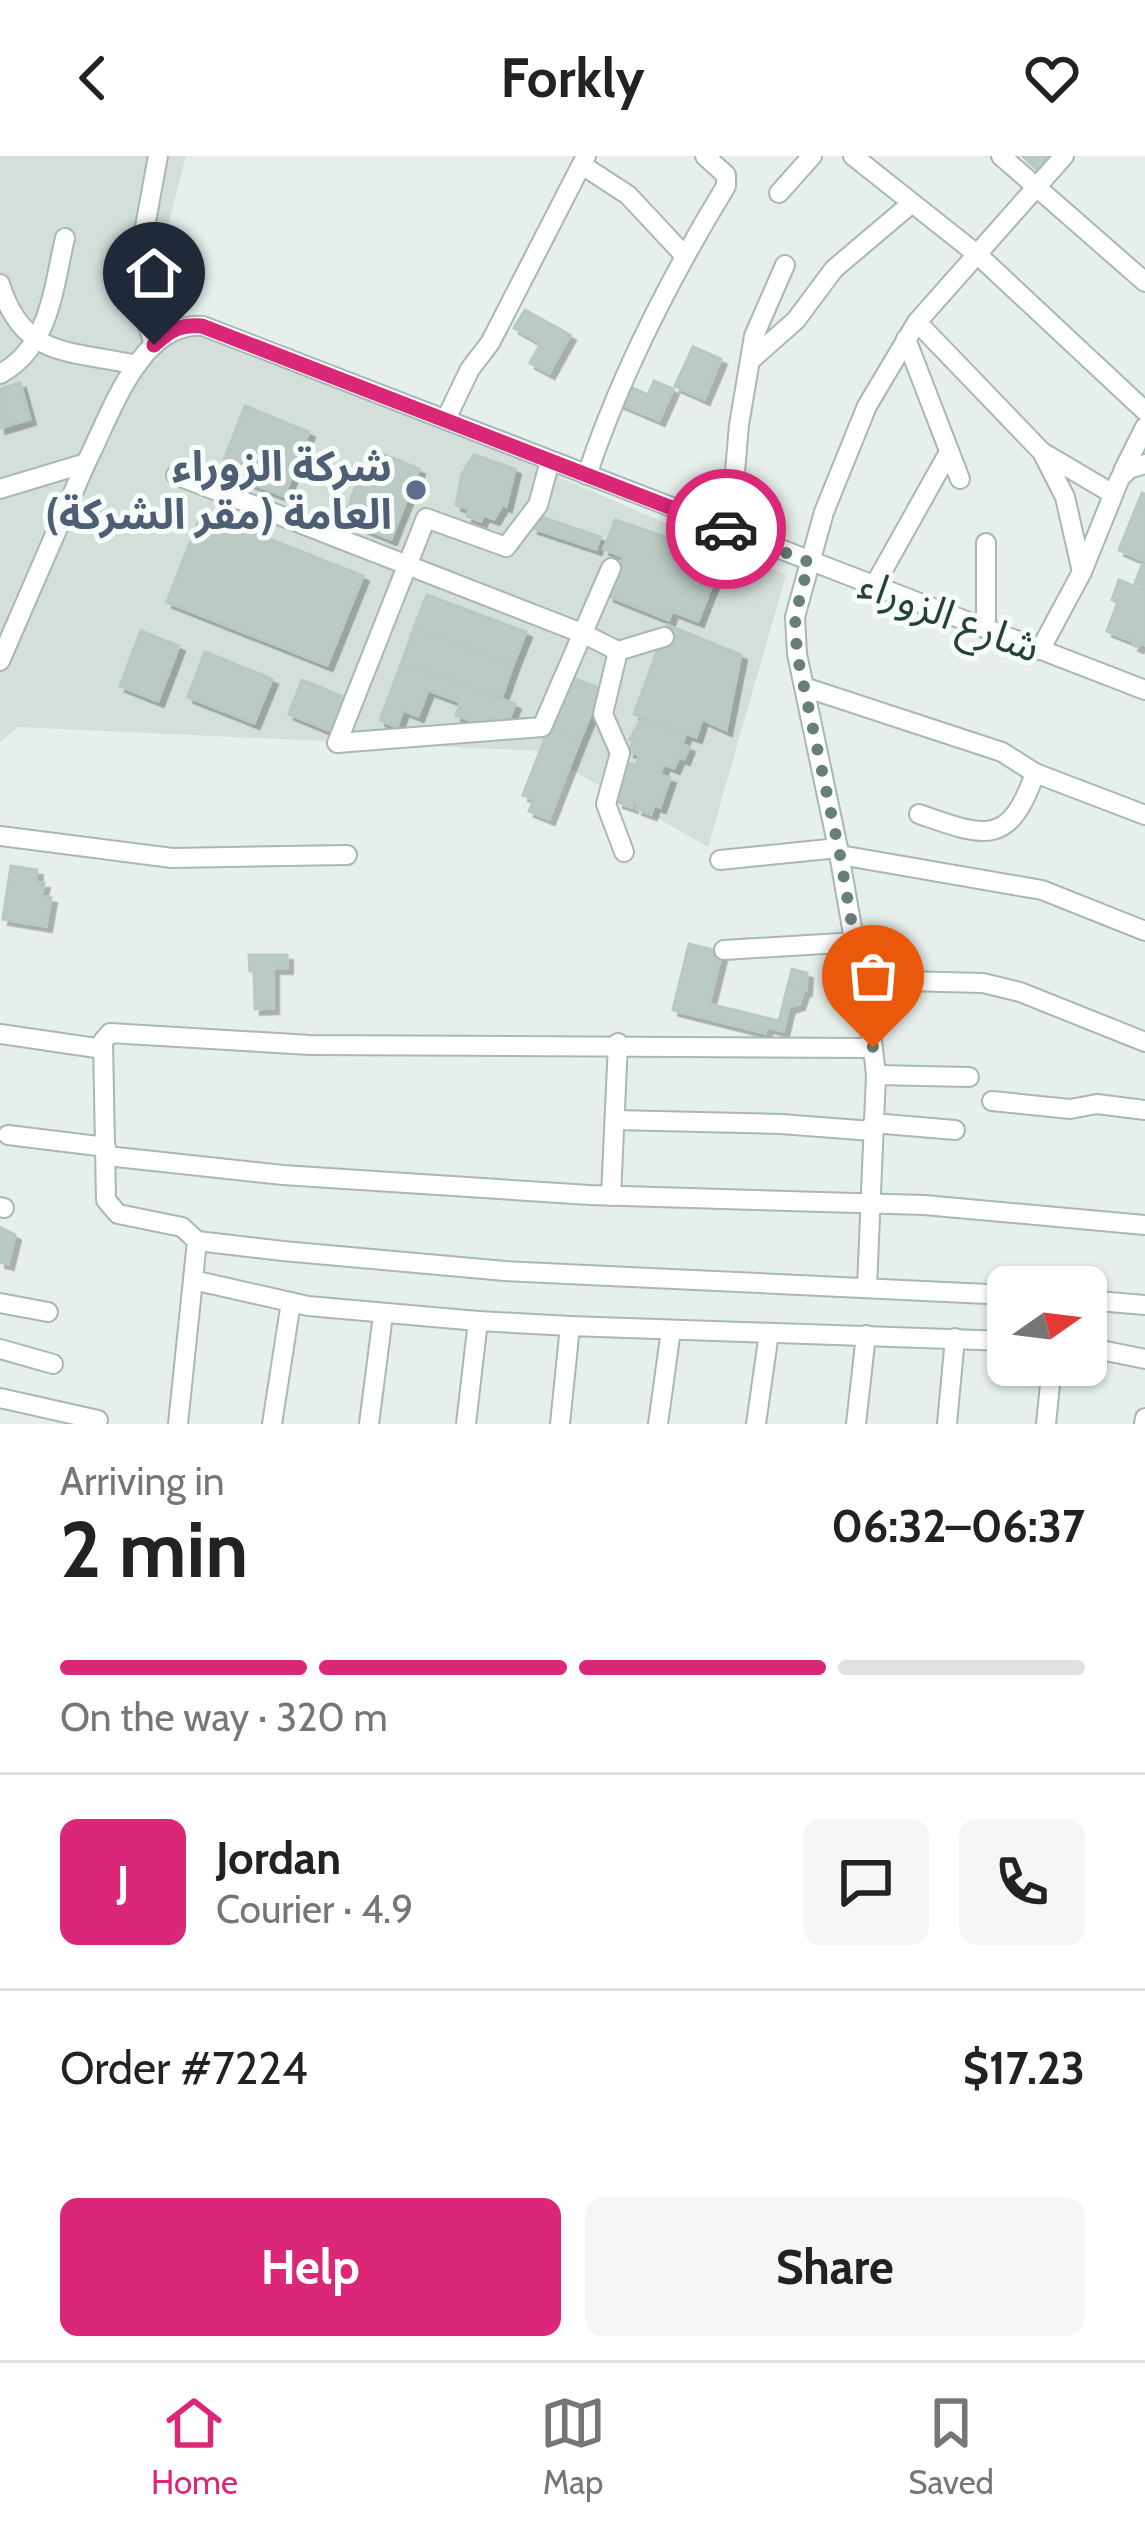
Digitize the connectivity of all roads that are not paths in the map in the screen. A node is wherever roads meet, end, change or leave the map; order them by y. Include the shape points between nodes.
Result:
1 (158, 156) edge
2 (705, 156) edge
3 (812, 156) edge
4 (853, 156) edge
5 (1001, 156) edge
6 (1064, 156) edge
7 (584, 161) edge
8 (1038, 186) junction
9 (779, 194) dead end
10 (912, 203) junction
11 (64, 238) dead end
12 (684, 255) junction
13 (978, 255) junction
14 (785, 265) dead end
15 (1145, 282) edge
16 (0, 284) edge
17 (912, 331) junction
18 (37, 341) junction
19 (154, 345) junction
20 (752, 359) junction
21 (137, 365) junction
22 (0, 374) edge
23 (1145, 411) edge
24 (446, 419) junction
25 (1145, 427) edge
26 (1042, 452) junction
27 (948, 454) junction
28 (550, 461) junction
29 (86, 463) junction
30 (1145, 464) edge
31 (586, 475) junction
32 (176, 476) dead end
33 (960, 479) dead end
34 (1117, 486) junction
35 (0, 489) edge
36 (730, 530) junction
37 (986, 543) dead end
38 (809, 562) junction
39 (408, 567) junction
40 (611, 568) dead end
41 (1082, 572) junction
42 (874, 586) junction
43 (20, 610) junction
44 (0, 615) edge
45 (986, 629) junction
46 (584, 634) junction
47 (664, 638) dead end
48 (1040, 650) junction
49 (618, 651) junction
50 (0, 661) edge
51 (804, 687) junction
52 (1145, 690) edge
53 (1035, 773) junction
54 (920, 814) dead end
55 (1145, 815) edge
56 (0, 836) edge
57 (839, 851) junction
58 (624, 852) dead end
59 (347, 855) dead end
60 (720, 860) dead end
61 (1145, 931) edge
62 (856, 942) junction
63 (724, 950) dead end
64 (864, 980) junction
65 (0, 1034) edge
66 (1145, 1042) edge
67 (618, 1043) junction
68 (873, 1048) junction
69 (103, 1049) junction
70 (876, 1075) junction
71 (969, 1077) dead end
72 (992, 1101) dead end
73 (1145, 1110) edge
74 (615, 1120) junction
75 (873, 1127) junction
76 (955, 1130) dead end
77 (8, 1136) dead end
78 (107, 1151) junction
79 (610, 1196) junction
80 (870, 1203) junction
81 (1145, 1225) edge
82 (196, 1241) junction
83 (193, 1280) junction
84 (867, 1287) junction
85 (987, 1293) edge
86 (291, 1302) junction
87 (1107, 1302) edge
88 (0, 1303) edge
89 (1145, 1305) edge
90 (48, 1312) dead end
91 (383, 1315) junction
92 (478, 1322) junction
93 (570, 1326) junction
94 (670, 1330) junction
95 (769, 1333) junction
96 (866, 1335) junction
97 (955, 1338) junction
98 (987, 1340) edge
99 (0, 1349) edge
100 (1107, 1351) edge
101 (1145, 1359) edge
102 (53, 1364) dead end
103 (1050, 1386) edge
104 (0, 1398) edge
105 (98, 1420) dead end
106 (178, 1424) edge
107 (272, 1424) edge
108 (369, 1424) edge
109 (466, 1424) edge
110 (560, 1424) edge
111 (658, 1424) edge
112 (756, 1424) edge
113 (856, 1424) edge
114 (947, 1424) edge
115 (1046, 1424) edge

1 - 19 street via 135,281
2 - 12 street via 726,175 726,186
3 - 9 street
4 - 10 street
5 - 8 street
6 - 8 street
7 - 12 street
7 - 24 street
8 - 13 street
8 - 15 street
10 - 13 street
10 - 20 street via 834,269 796,320
11 - 18 street
12 - 31 street
13 - 17 street
13 - 23 street
14 - 20 street
16 - 18 street via 16,325
17 - 26 street
17 - 27 street
17 - 38 street via 867,406
18 - 21 street
18 - 22 street
19 - 21 street
19 - 24 street, شارع الزوراء via 169,331 202,326
20 - 36 street
21 - 29 street
24 - 28 street, شارع الزوراء
25 - 34 street
26 - 34 street
26 - 41 street via 1065,497
27 - 33 street
27 - 42 street
28 - 31 street, شارع الزوراء
28 - 39 street via 538,505 506,547 426,518
29 - 35 street
29 - 43 street
30 - 34 street
31 - 36 street, شارع الزوراء
32 - 39 street
34 - 41 street
36 - 38 street, شارع الزوراء
37 - 45 street
38 - 42 street, شارع الزوراء
38 - 51 street via 795,617
39 - 46 street
39 - 46 street via 337,743 542,727
40 - 46 street
41 - 48 street
42 - 45 street, شارع الزوراء
43 - 44 street
43 - 50 street
45 - 48 street, شارع الزوراء
46 - 49 street
47 - 49 street
48 - 52 street, شارع الزوراء
49 - 58 street via 603,714 620,753 606,804
51 - 53 street via 1002,752
51 - 57 street
53 - 54 street via 1010,820 995,830 980,835
53 - 55 street
56 - 59 street via 172,858
57 - 60 street
57 - 61 street via 1042,890
57 - 62 street
62 - 63 street
62 - 64 street
64 - 66 street via 983,982
64 - 68 street
65 - 69 street
67 - 68 street
67 - 69 street via 310,1045 110,1033
67 - 74 street
68 - 70 street
69 - 78 street
70 - 71 street
70 - 75 street
72 - 73 street
74 - 75 street
74 - 79 street
75 - 76 street
75 - 80 street
77 - 78 street
78 - 79 street via 283,1175
78 - 82 street via 110,1208 182,1227
79 - 80 street
80 - 81 street
80 - 84 street
82 - 83 street
82 - 84 street via 505,1271
83 - 86 street
83 - 106 street
84 - 85 street
86 - 91 street
86 - 107 street
87 - 89 street
88 - 90 street
91 - 92 street
91 - 108 street
92 - 93 street
92 - 109 street
93 - 94 street
93 - 110 street
94 - 95 street
94 - 111 street
95 - 96 street
95 - 112 street
96 - 97 street
96 - 113 street
97 - 98 street
97 - 114 street
99 - 102 street
100 - 101 street
103 - 115 street
104 - 105 street

